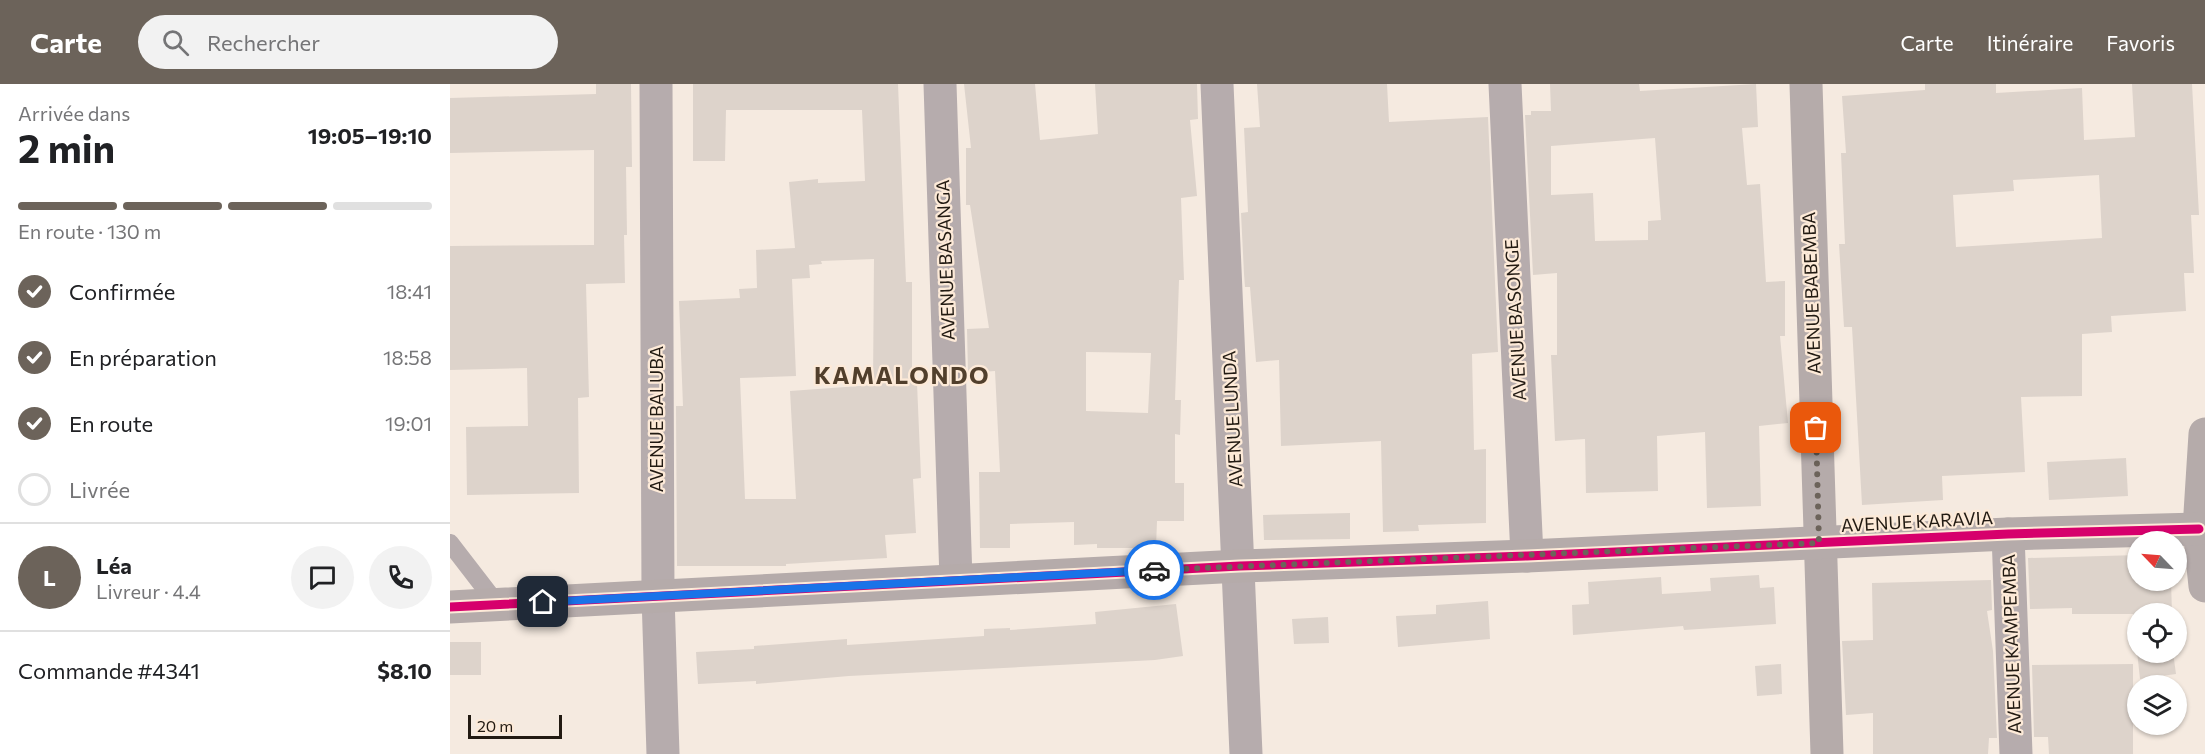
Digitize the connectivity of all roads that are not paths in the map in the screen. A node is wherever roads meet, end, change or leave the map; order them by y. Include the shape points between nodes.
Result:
1 (656, 84) edge
2 (940, 84) edge
3 (1217, 84) edge
4 (1505, 84) edge
5 (1806, 84) edge
6 (2205, 434) edge
7 (2199, 529) junction
8 (2008, 534) junction
9 (450, 543) edge
10 (1819, 543) junction
11 (1527, 556) junction
12 (1240, 566) junction
13 (956, 580) junction
14 (2205, 586) edge
15 (658, 596) junction
16 (497, 604) junction
17 (450, 607) edge
18 (663, 754) edge
19 (1246, 754) edge
20 (1827, 754) edge
21 (2016, 754) edge

1 - 15 street, AVENUE BALUBA
2 - 13 street, AVENUE BASANGA
3 - 12 street, AVENUE LUNDA
4 - 11 street, AVENUE BASONGE
5 - 10 street, AVENUE BABEMBA
6 - 7 street
7 - 8 street, AVENUE KARAVIA
7 - 14 street
8 - 10 street, AVENUE KARAVIA
8 - 21 street, AVENUE KAMPEMBA
9 - 16 lane
10 - 11 street, AVENUE KARAVIA
10 - 20 street, AVENUE BABEMBA
11 - 12 street, AVENUE KARAVIA
12 - 13 street, AVENUE KARAVIA
12 - 19 street, AVENUE LUNDA
13 - 15 street, AVENUE KARAVIA
15 - 16 street, AVENUE KARAVIA
15 - 18 street, AVENUE BALUBA
16 - 17 street, AVENUE KARAVIA

